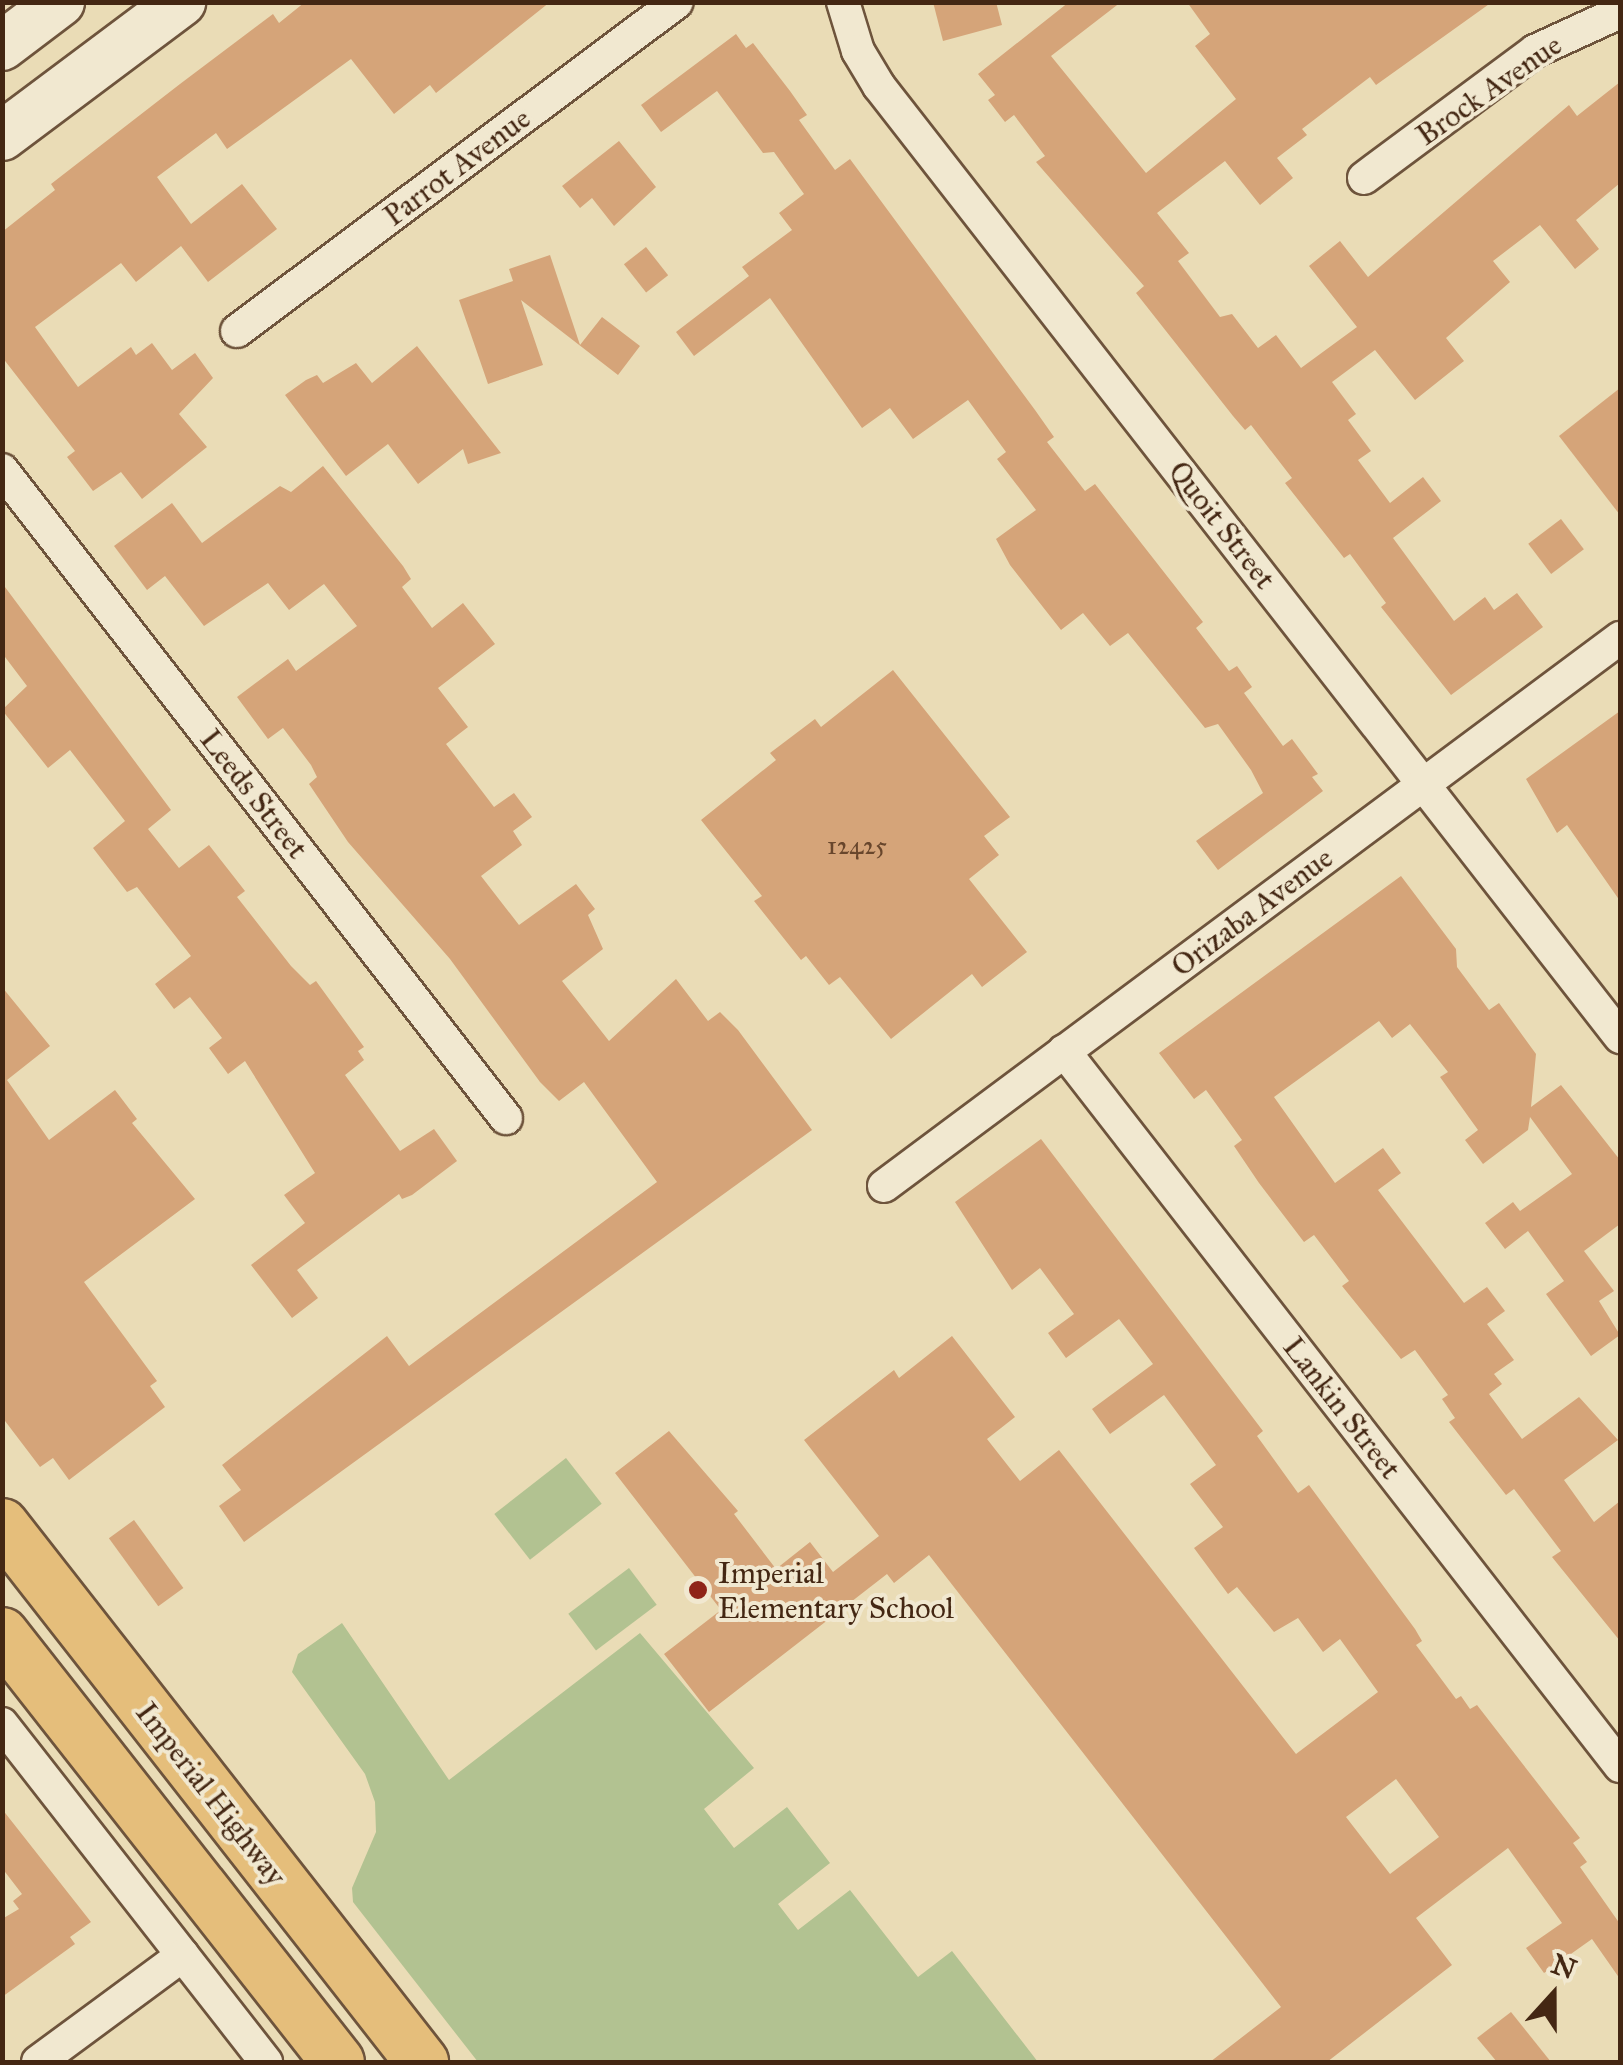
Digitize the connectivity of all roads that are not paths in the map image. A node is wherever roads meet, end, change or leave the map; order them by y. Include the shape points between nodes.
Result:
1 (60, 2) edge
2 (181, 2) edge
3 (677, 2) edge
4 (843, 2) edge
5 (1620, 12) edge
6 (2, 46) edge
7 (2, 136) edge
8 (1364, 178) dead end
9 (237, 330) dead end
10 (2, 470) edge
11 (1620, 638) edge
12 (1424, 784) junction
13 (1620, 1037) edge
14 (1064, 1051) junction
15 (506, 1118) dead end
16 (884, 1186) dead end
17 (2, 1525) edge
18 (2, 1634) edge
19 (2, 1724) edge
20 (1620, 1766) edge
21 (183, 1955) junction
22 (38, 2062) edge
23 (266, 2062) edge
24 (338, 2062) edge
25 (422, 2062) edge

1 - 6 main road
2 - 7 main road
3 - 9 street, Parrot Avenue
4 - 12 street, Quoit Street via 858,51 879,86
5 - 8 street, Brock Avenue via 1535,52
10 - 15 street, Leeds Street
11 - 12 street, Orizaba Avenue
12 - 13 street, Quoit Street
12 - 14 street, Orizaba Avenue
14 - 16 street, Orizaba Avenue
14 - 20 street, Lankin Street
17 - 25 main road, Imperial Highway
18 - 24 main road
19 - 21 street
21 - 22 street
21 - 23 street

